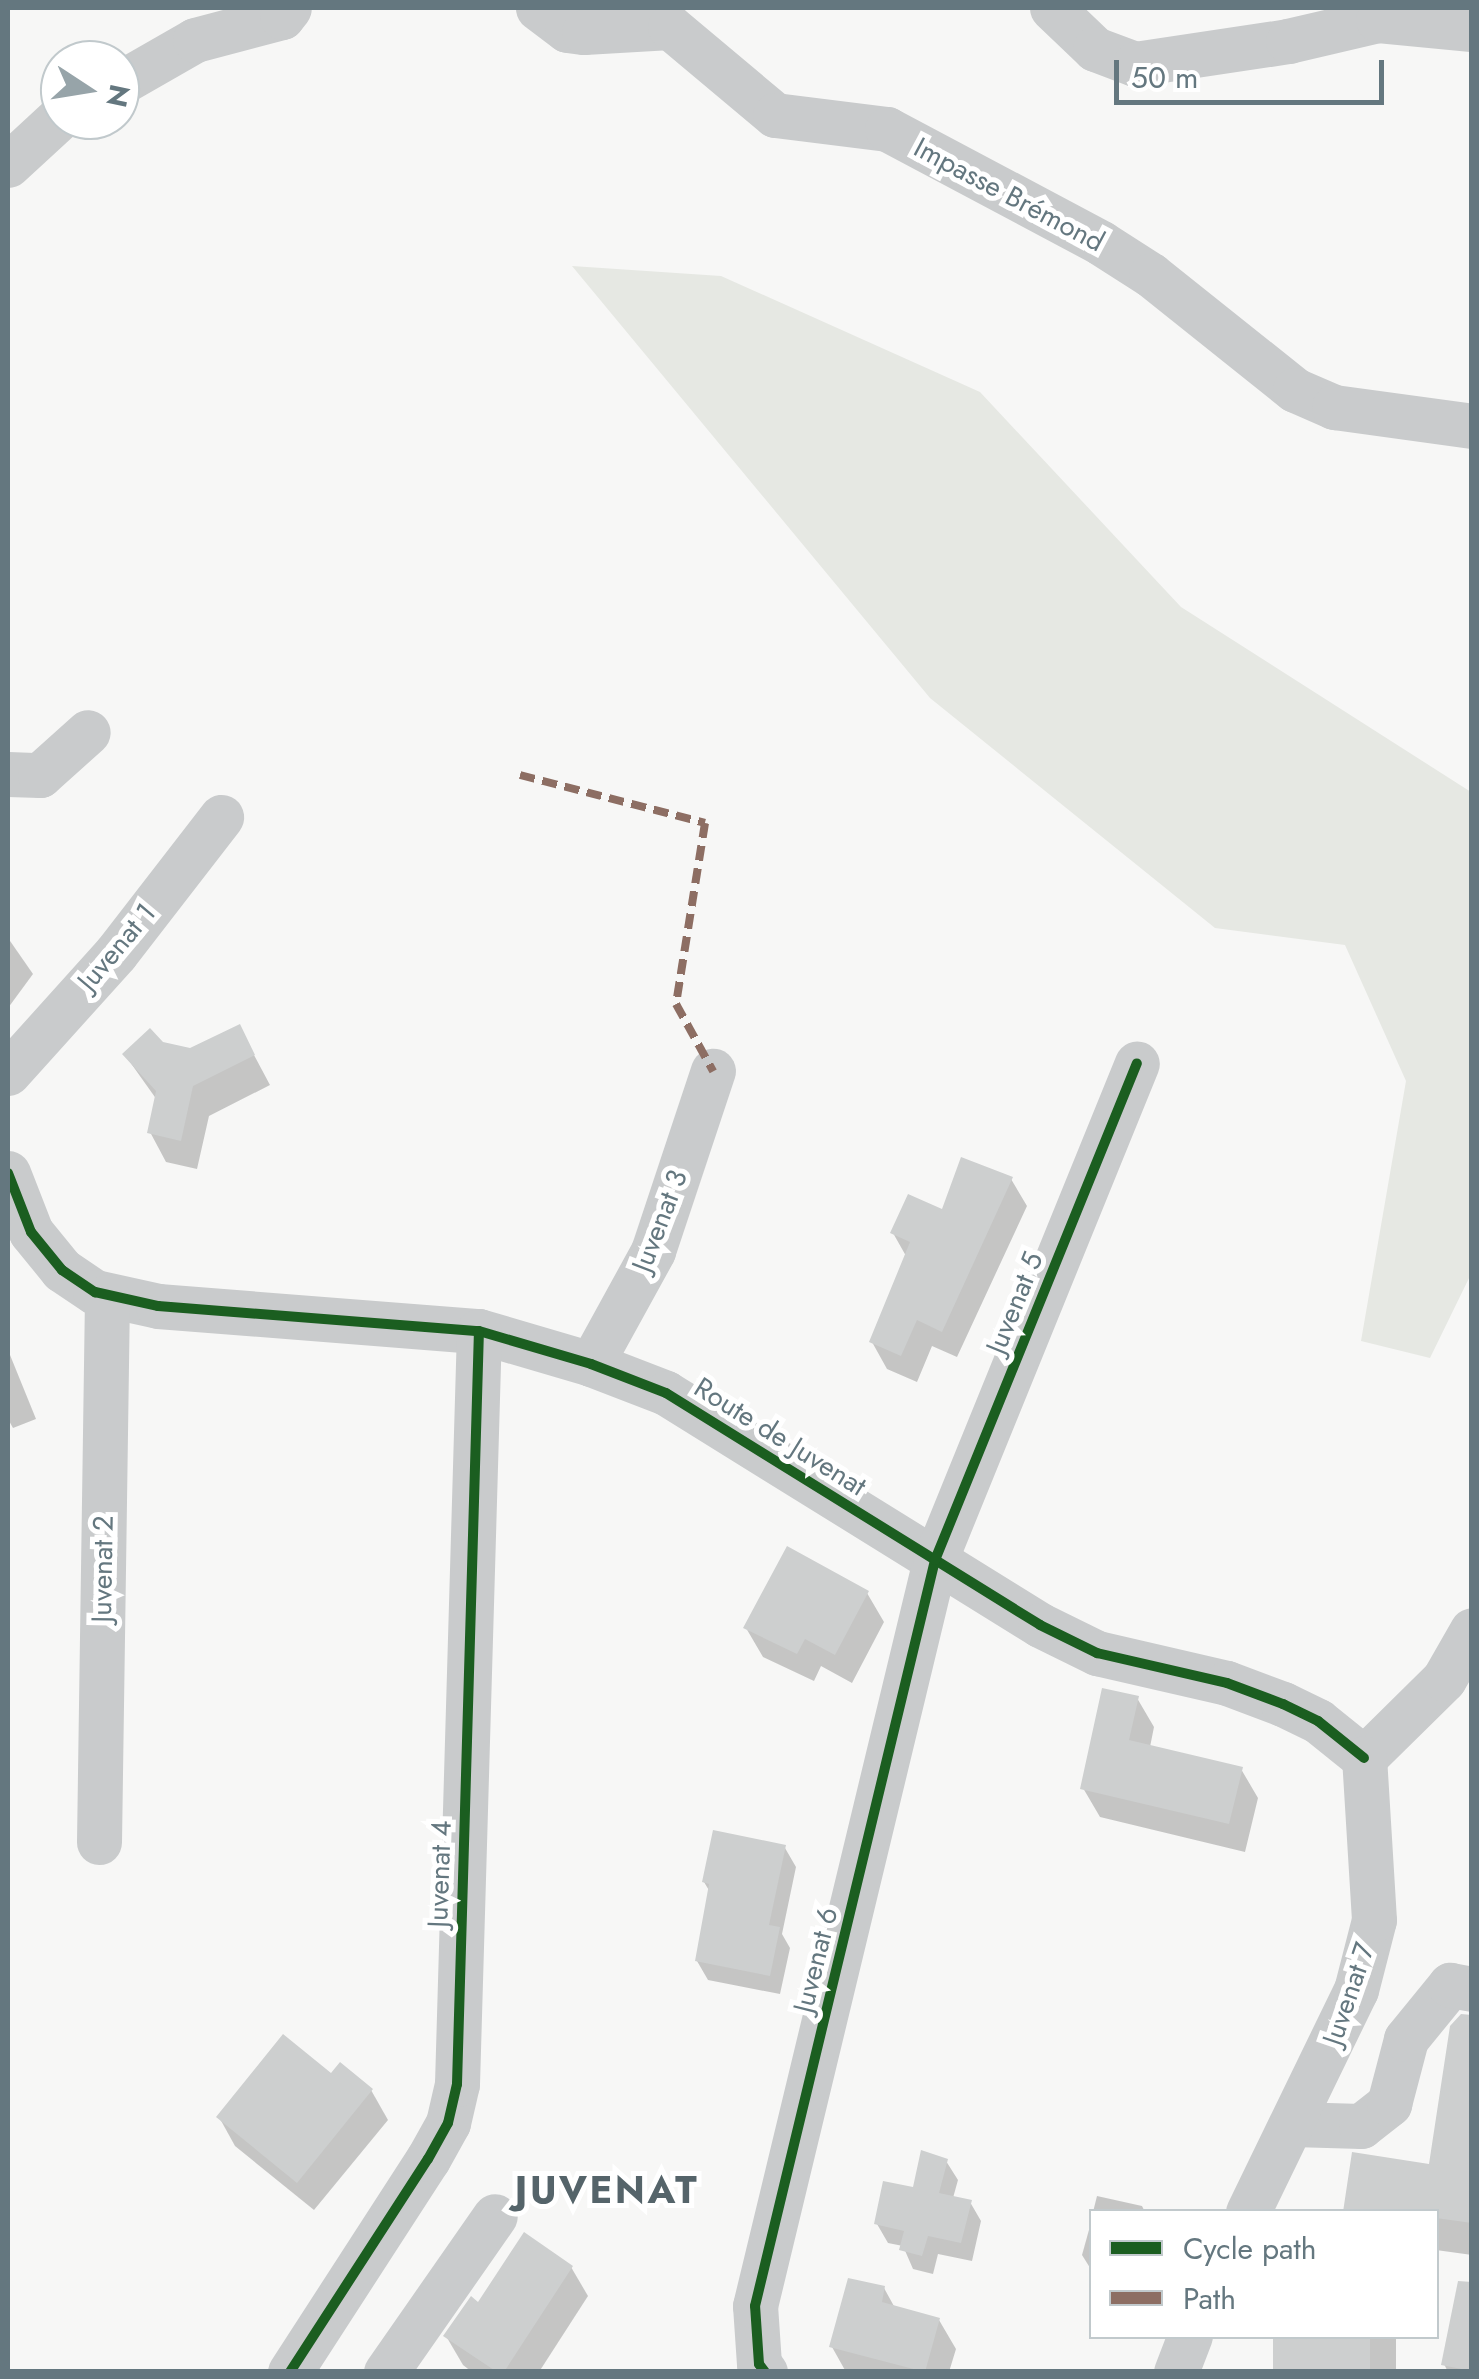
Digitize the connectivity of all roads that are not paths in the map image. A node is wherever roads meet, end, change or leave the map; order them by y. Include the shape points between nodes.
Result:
1 (290, 8) edge
2 (538, 8) edge
3 (1052, 8) edge
4 (1472, 29) edge
5 (140, 72) edge
6 (40, 135) edge
7 (8, 165) edge
8 (1472, 426) edge
9 (88, 732) dead end
10 (8, 774) edge
11 (221, 818) dead end
12 (1136, 1063) dead end
13 (713, 1071) dead end
14 (8, 1073) edge
15 (8, 1173) edge
16 (107, 1297) junction
17 (479, 1331) junction
18 (591, 1364) junction
19 (935, 1560) junction
20 (1472, 1630) edge
21 (1364, 1758) junction
22 (99, 1842) dead end
23 (1472, 1989) edge
24 (1293, 2124) junction
25 (1250, 2209) edge
26 (495, 2216) dead end
27 (1189, 2339) edge
28 (298, 2369) edge
29 (386, 2372) edge
30 (764, 2372) edge
31 (1176, 2372) edge

1 - 5 street via 282,17 195,40
2 - 8 street, Impasse Brémond via 567,30 670,26 775,114 887,129 1101,243 1296,390 1334,407
3 - 4 street via 1095,50 1135,64 1378,20
6 - 7 street
9 - 10 street via 40,775
11 - 14 street, Juvenat 1 via 116,952
12 - 19 street, Juvenat 5
13 - 18 street, Juvenat 3 via 653,1251
15 - 16 street, Route de Juvenat via 31,1232 62,1270
16 - 17 street, Route de Juvenat
16 - 22 street, Juvenat 2
17 - 18 street, Route de Juvenat
17 - 28 street, Juvenat 4 via 456,2084 448,2123
18 - 19 street, Route de Juvenat via 666,1393
19 - 21 street, Route de Juvenat via 1097,1653 1227,1683 1283,1704 1318,1721
19 - 30 street, Juvenat 6 via 756,2306
20 - 21 street via 1444,1679
21 - 24 street, Juvenat 7 via 1374,1920 1356,1990
23 - 24 street via 1450,1985 1416,2026 1406,2039 1389,2104 1361,2126
24 - 25 street, Juvenat 7
26 - 29 street
27 - 31 street

